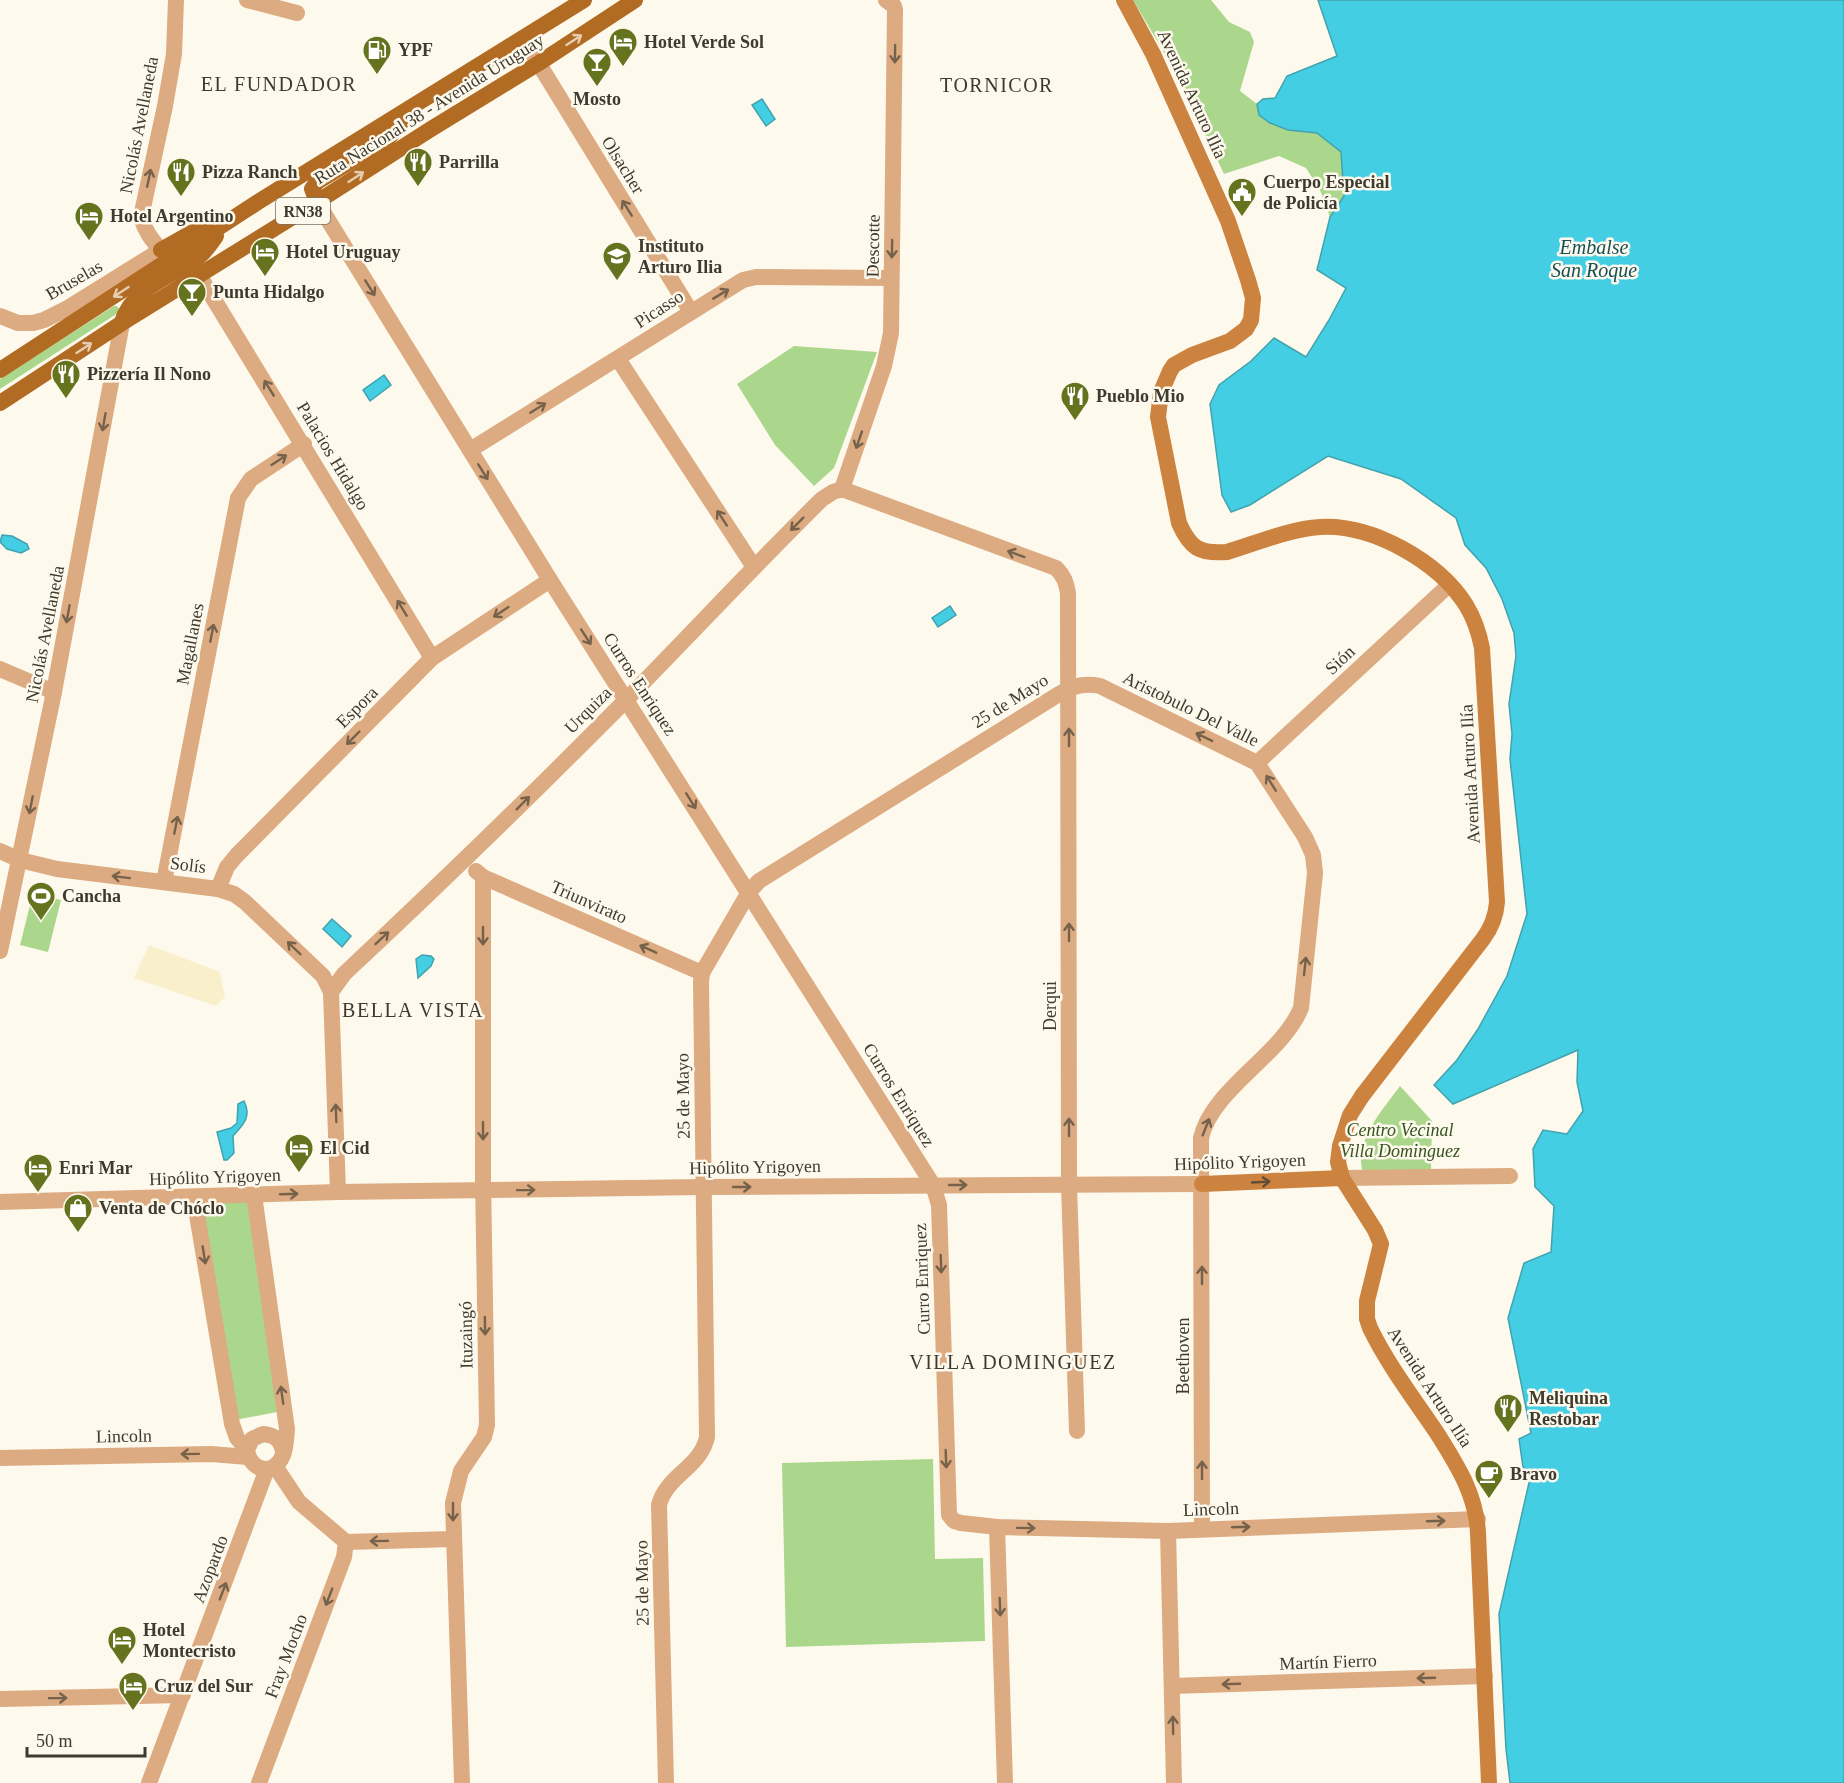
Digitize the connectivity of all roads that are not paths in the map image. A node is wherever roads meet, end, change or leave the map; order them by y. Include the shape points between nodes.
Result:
1 (176, 0) edge
2 (247, 0) edge
3 (584, 0) edge
4 (635, 0) edge
5 (646, 0) edge
6 (886, 0) edge
7 (1124, 0) edge
8 (297, 13) dead end
9 (606, 20) junction
10 (524, 38) junction
11 (539, 63) junction
12 (416, 105) junction
13 (258, 202) junction
14 (317, 202) junction
15 (226, 224) junction
16 (161, 250) junction
17 (199, 275) junction
18 (891, 278) junction
19 (691, 312) junction
20 (0, 316) edge
21 (122, 323) junction
22 (618, 359) junction
23 (0, 370) edge
24 (0, 403) edge
25 (304, 444) junction
26 (470, 450) junction
27 (842, 489) junction
28 (754, 567) junction
29 (550, 580) junction
30 (1449, 585) junction
31 (432, 658) junction
32 (0, 669) edge
33 (1069, 687) junction
34 (54, 692) junction
35 (626, 699) junction
36 (1257, 763) junction
37 (0, 852) edge
38 (20, 860) junction
39 (464, 861) junction
40 (483, 877) junction
41 (164, 882) junction
42 (218, 889) junction
43 (749, 892) junction
44 (0, 951) edge
45 (702, 973) junction
46 (332, 992) junction
47 (1510, 1176) dead end
48 (1342, 1178) junction
49 (1203, 1184) junction
50 (933, 1185) junction
51 (1069, 1185) junction
52 (703, 1187) junction
53 (483, 1191) junction
54 (338, 1192) junction
55 (254, 1195) junction
56 (194, 1197) junction
57 (0, 1202) edge
58 (1077, 1431) dead end
59 (248, 1454) junction
60 (0, 1458) edge
61 (275, 1462) junction
62 (949, 1515) joint
63 (1478, 1519) junction
64 (997, 1527) junction
65 (1202, 1529) junction
66 (1168, 1531) junction
67 (453, 1539) junction
68 (346, 1542) junction
69 (1485, 1676) junction
70 (1172, 1686) junction
71 (183, 1695) junction
72 (0, 1699) edge
73 (149, 1783) edge
74 (259, 1783) edge
75 (462, 1783) edge
76 (666, 1783) edge
77 (1005, 1783) edge
78 (1174, 1783) edge
79 (1489, 1783) edge

16 -> 1 street, Nicolás Avellaneda via 150,238 141,217 174,54
2 - 8 street
3 - 10 main road, Ruta Nacional 38 - Avenida Uruguay / RN38
4 - 9 main road, Ruta Nacional 38 - Avenida Uruguay / RN38
5 - 9 main road
6 -> 18 street, Descotte via 895,10
7 - 30 main road, Avenida Arturo Ilía via 1153,54 1223,210 1253,298 1246,329 1230,341 1174,365 1161,392 1158,417 1179,523 1185,535 1199,550 1215,553 1296,531 1341,528 1406,550
11 -> 9 main road, Ruta Nacional 38 - Avenida Uruguay / RN38
10 - 11 street, Olsacher
10 - 12 main road, Ruta Nacional 38 - Avenida Uruguay / RN38
14 -> 11 main road, Ruta Nacional 38 - Avenida Uruguay / RN38
19 -> 11 street, Olsacher
12 - 13 main road, Ruta Nacional 38 - Avenida Uruguay / RN38
12 - 14 main road via 387,140 317,182 312,189
13 - 15 main road, Ruta Nacional 38 - Avenida Uruguay / RN38
13 - 16 main road via 246,202
14 - 17 main road, Ruta Nacional 38 - Avenida Uruguay / RN38
14 -> 26 street, Curros Enriquez
15 - 21 main road via 200,257 136,297
15 -> 23 main road, Ruta Nacional 38 - Avenida Uruguay / RN38
16 - 20 street, Bruselas via 44,320 18,322
17 - 21 main road, Ruta Nacional 38 - Avenida Uruguay / RN38
25 -> 17 street, Palacios Hidalgo
19 -> 18 street, Picasso via 743,280 756,277
18 -> 27 street, Descotte via 891,333 884,366
19 - 22 street, Picasso
24 -> 21 main road, Ruta Nacional 38 - Avenida Uruguay / RN38
21 -> 34 street, Nicolás Avellaneda
26 -> 22 street, Picasso
28 -> 22 street
31 -> 25 street, Palacios Hidalgo
41 -> 25 street, Magallanes via 238,498 252,479
26 -> 29 street, Curros Enriquez
27 -> 28 street, Urquiza via 822,499
33 -> 27 street, Derqui via 1068,593 1056,568
28 - 35 street, Urquiza
29 -> 31 street, Espora
29 -> 35 street, Curros Enriquez
30 - 36 street, Sión
30 - 48 main road, Avenida Arturo Ilía via 1465,603 1482,648 1496,912 1490,930 1350,1115 1340,1146
31 -> 42 street, Espora via 237,855
32 - 34 street
36 -> 33 street, Aristobulo Del Valle via 1100,686
33 - 43 street, 25 de Mayo via 759,881
51 -> 33 street, Derqui
34 -> 38 street, Nicolás Avellaneda
39 -> 35 street, Urquiza
35 -> 43 street, Curros Enriquez
49 -> 36 street, Aristobulo Del Valle via 1201,1137 1210,1117 1290,1027 1300,1008 1313,855
37 - 38 street, Solís
41 -> 38 street, Solís via 57,869
38 - 44 street, Nicolás Avellaneda
39 - 40 street, Triunvirato
46 -> 39 street, Urquiza via 344,974
45 -> 40 street, Triunvirato
40 -> 53 street, Ituzaingó
41 - 42 street, Solís
46 -> 42 street, Solís via 323,976 245,902
43 - 45 street, 25 de Mayo
43 - 50 street, Curros Enriquez
45 - 52 street, 25 de Mayo
54 -> 46 street
47 - 48 street, Hipólito Yrigoyen
49 -> 48 main road, Hipólito Yrigoyen
48 - 63 main road, Avenida Arturo Ilía via 1381,1244 1367,1300 1370,1328 1459,1467
49 - 51 street, Hipólito Yrigoyen
65 -> 49 street, Beethoven
50 -> 51 street, Hipólito Yrigoyen
52 -> 50 street, Hipólito Yrigoyen
50 -> 62 street, Curro Enriquez via 939,1205
51 - 58 street, Derqui
53 -> 52 street, Hipólito Yrigoyen
52 - 76 street, 25 de Mayo via 707,1437 705,1448 661,1496 659,1505
53 - 54 street, Hipólito Yrigoyen
53 -> 67 street, Ituzaingó via 486,1425 484,1437 458,1479
55 -> 54 street, Hipólito Yrigoyen
55 - 56 street, Hipólito Yrigoyen
61 -> 55 street, Azopardo via 287,1429
56 - 57 street, Hipólito Yrigoyen
56 -> 59 street via 232,1424
59 -> 60 street, Lincoln
59 - 61 street via 255,1466
59 - 61 street via 252,1439 263,1434 275,1437 279,1441
61 - 68 street via 299,1502
71 -> 61 street, Azopardo
62 - 64 street, Lincoln via 954,1521
65 -> 63 street, Lincoln
63 - 69 main road, Avenida Arturo Ilía
64 -> 66 street, Lincoln
64 -> 77 street
65 - 66 street, Lincoln
66 - 70 street
67 -> 68 street
67 - 75 street, Ituzaingó
68 -> 74 street, Fray Mocho via 344,1557
69 -> 70 street, Martín Fierro
69 - 79 main road, Avenida Arturo Ilía
78 -> 70 street
72 -> 71 street
71 - 73 street, Azopardo

